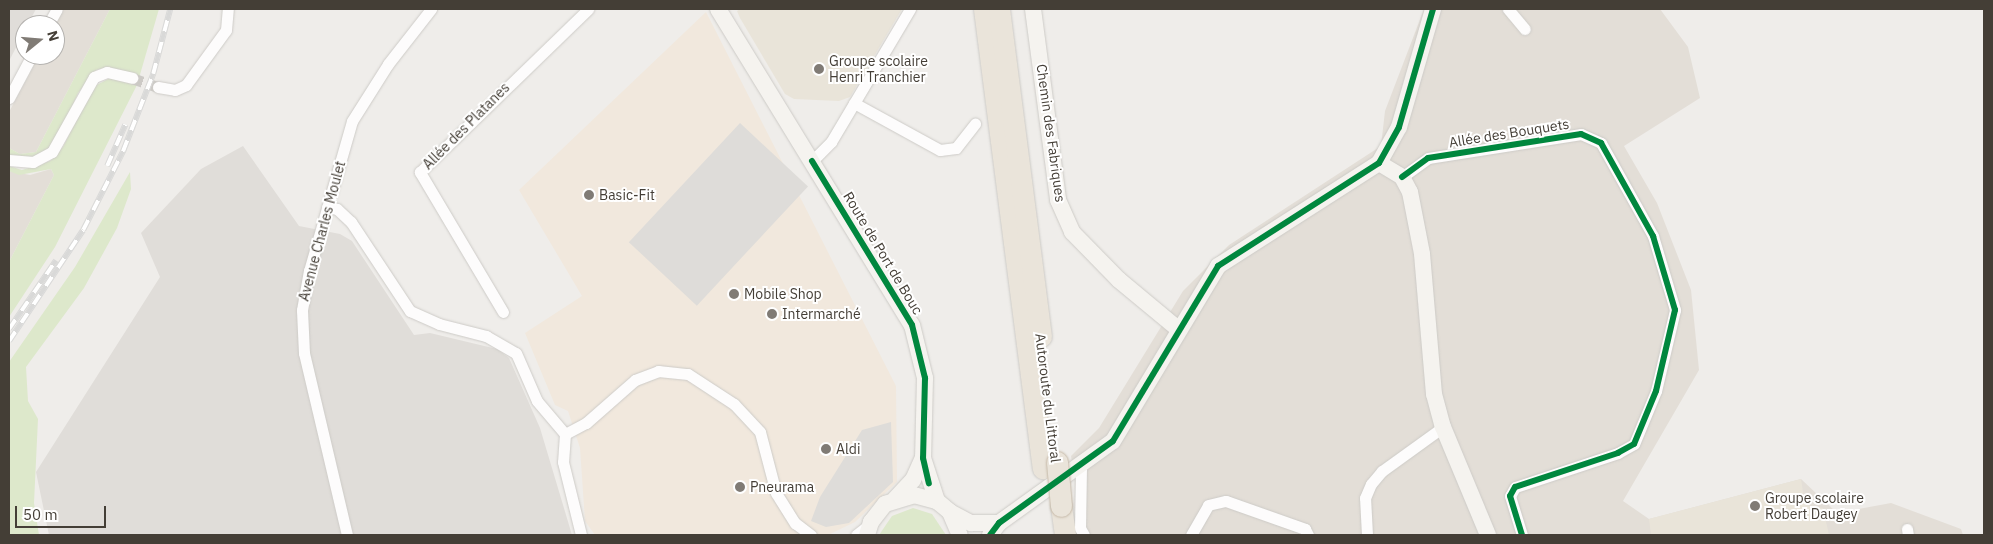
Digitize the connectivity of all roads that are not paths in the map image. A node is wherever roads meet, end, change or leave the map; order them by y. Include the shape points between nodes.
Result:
1 (228, 9) edge
2 (431, 9) edge
3 (588, 9) edge
4 (718, 9) edge
5 (730, 9) edge
6 (910, 9) edge
7 (984, 9) edge
8 (999, 9) edge
9 (1033, 9) edge
10 (1433, 9) edge
11 (1508, 9) edge
12 (1525, 29) dead end
13 (27, 65) edge
14 (132, 78) tunnel mouth
15 (158, 87) tunnel mouth
16 (9, 98) edge
17 (854, 103) junction
18 (975, 124) dead end
19 (9, 160) edge
20 (812, 161) junction
21 (1379, 162) junction
22 (1402, 177) junction
23 (327, 207) junction
24 (503, 312) dead end
25 (1031, 321) junction
26 (1178, 329) junction
27 (1443, 427) junction
28 (565, 434) junction
29 (922, 458) junction
30 (1081, 467) junction
31 (895, 499) junction
32 (937, 501) junction
33 (1055, 509) junction
34 (950, 512) junction
35 (869, 529) edge
36 (995, 529) edge
37 (347, 535) edge
38 (582, 535) edge
39 (811, 535) edge
40 (856, 535) edge
41 (960, 535) edge
42 (1051, 535) edge
43 (1065, 535) edge
44 (1084, 535) edge
45 (1191, 535) edge
46 (1308, 535) edge
47 (1367, 535) edge
48 (1488, 535) edge
49 (1522, 535) edge

1 - 15 street via 226,30 186,85 175,90
2 - 23 street, Avenue Charles Moulet via 388,64 352,121
3 - 24 street, Allée des Platanes via 420,172
4 - 20 street, Route de Port de Bouc
5 - 20 street, Route de Port de Bouc
6 - 17 street
7 - 25 highway
8 - 25 highway
9 - 26 street, Chemin des Fabriques via 1058,200 1072,232 1119,280
10 - 21 street via 1400,127
11 - 12 street
13 - 16 street
14 - 19 street via 107,72 94,77 52,152 33,162
17 - 18 street via 940,150 956,148
17 - 20 street via 831,142
20 - 29 street, Route de Port de Bouc via 912,325 925,378
21 - 22 street
21 - 26 street via 1218,266
22 - 27 street via 1418,223 1430,362
22 - 49 street, Allée des Bouquets via 1428,158 1581,134 1601,143 1654,236 1675,310 1656,391 1634,444 1618,453 1516,487 1510,496
23 - 28 street via 337,209 351,222 410,311 439,324 486,336 516,353 537,401
23 - 37 street, Avenue Charles Moulet via 302,310 304,353
25 - 33 highway, Autoroute du Littoral
26 - 30 street via 1113,441
27 - 47 street via 1382,471 1371,484 1365,498
27 - 48 street
28 - 38 street via 563,462
28 - 39 street via 586,423 636,380 658,371 688,374 734,404 760,432 776,493 795,523
29 - 31 street, Route de Port de Bouc via 913,480
29 - 32 street, Route de Port de Bouc
30 - 36 street
30 - 44 street via 1080,528
31 - 32 street via 914,495
31 - 35 street, Route de Port de Bouc
32 - 34 street
33 - 42 highway
33 - 43 highway, Autoroute du Littoral
34 - 36 street via 971,524
34 - 41 street
35 - 40 street
45 - 46 street via 1208,505 1226,501 1305,529

